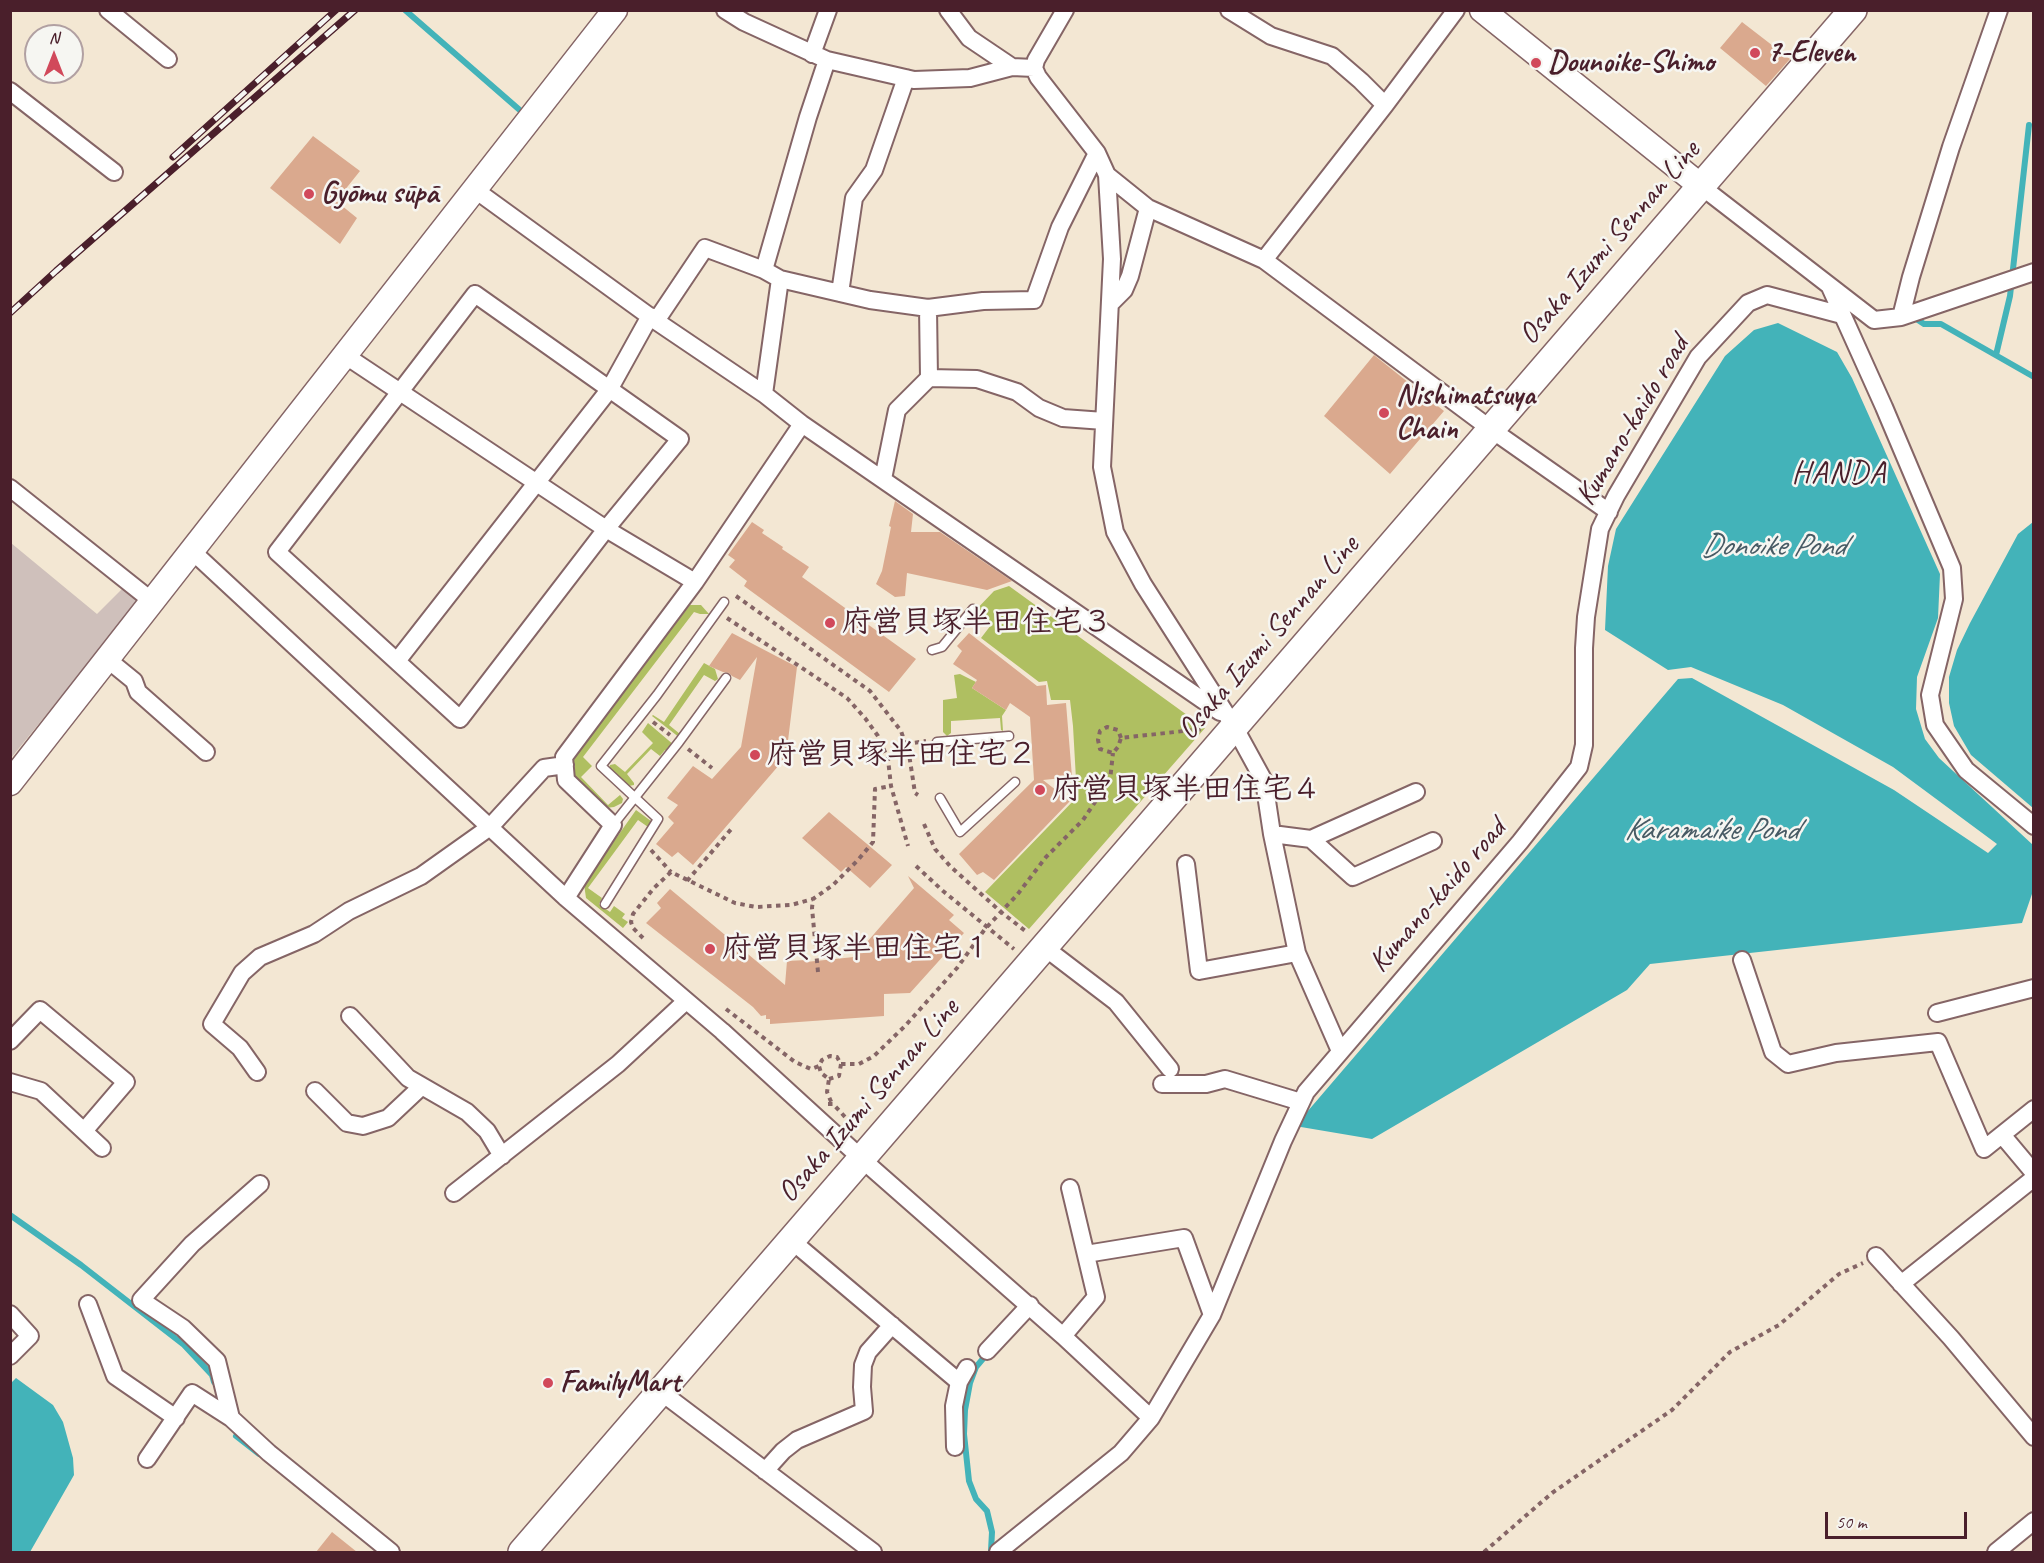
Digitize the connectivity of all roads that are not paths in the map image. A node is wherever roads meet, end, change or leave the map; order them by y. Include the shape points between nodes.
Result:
1 (108, 10) edge
2 (615, 10) edge
3 (725, 10) edge
4 (828, 10) edge
5 (948, 10) edge
6 (1065, 10) edge
7 (1229, 10) edge
8 (1456, 10) edge
9 (1482, 10) edge
10 (1853, 10) edge
11 (1999, 10) edge
12 (820, 57) junction
13 (168, 59) dead end
14 (1012, 67) junction
15 (1034, 68) junction
16 (906, 78) junction
17 (10, 91) edge
18 (1385, 105) junction
19 (1097, 153) junction
20 (114, 172) dead end
21 (1107, 175) junction
22 (1702, 187) junction
23 (474, 189) junction
24 (1148, 208) junction
25 (1264, 260) junction
26 (764, 270) junction
27 (2020, 276) edge
28 (780, 279) junction
29 (1830, 287) junction
30 (840, 293) junction
31 (1110, 304) junction
32 (928, 308) junction
33 (1842, 315) junction
34 (1901, 317) junction
35 (653, 319) junction
36 (346, 356) junction
37 (929, 378) junction
38 (609, 390) junction
39 (400, 393) junction
40 (764, 394) junction
41 (1104, 421) junction
42 (802, 424) junction
43 (1492, 430) junction
44 (883, 479) junction
45 (536, 483) junction
46 (10, 488) edge
47 (1609, 512) junction
48 (606, 530) junction
49 (192, 551) junction
50 (695, 582) junction
51 (152, 601) junction
52 (724, 602) dead end
53 (973, 609) dead end
54 (932, 650) dead end
55 (107, 659) junction
56 (397, 661) junction
57 (726, 678) dead end
58 (1230, 722) junction
59 (1009, 736) dead end
60 (937, 742) road end
61 (206, 752) dead end
62 (565, 765) junction
63 (1015, 782) dead end
64 (10, 783) edge
65 (1416, 792) dead end
66 (635, 798) junction
67 (940, 798) dead end
68 (613, 825) junction
69 (2034, 826) edge
70 (490, 827) junction
71 (1272, 834) junction
72 (1311, 839) junction
73 (1433, 841) dead end
74 (1186, 864) dead end
75 (566, 898) junction
76 (605, 904) dead end
77 (1032, 945) junction
78 (1297, 953) junction
79 (1742, 960) dead end
80 (2034, 988) edge
81 (686, 1000) junction
82 (1937, 1013) dead end
83 (350, 1016) dead end
84 (10, 1041) edge
85 (1340, 1051) junction
86 (257, 1072) dead end
87 (10, 1082) edge
88 (422, 1086) junction
89 (315, 1090) dead end
90 (1301, 1102) junction
91 (2034, 1109) edge
92 (84, 1131) junction
93 (2002, 1136) junction
94 (102, 1148) dead end
95 (502, 1156) junction
96 (863, 1160) junction
97 (2034, 1173) edge
98 (2034, 1178) edge
99 (260, 1184) dead end
100 (1070, 1188) dead end
101 (454, 1193) dead end
102 (792, 1241) junction
103 (1086, 1254) junction
104 (1876, 1256) road end
105 (1901, 1284) junction
106 (88, 1304) dead end
107 (1030, 1305) junction
108 (10, 1314) edge
109 (1212, 1315) junction
110 (892, 1325) junction
111 (1064, 1336) junction
112 (987, 1351) dead end
113 (10, 1356) edge
114 (661, 1392) junction
115 (176, 1418) junction
116 (231, 1418) junction
117 (1150, 1418) junction
118 (2034, 1437) edge
119 (955, 1447) dead end
120 (147, 1459) dead end
121 (765, 1471) junction
122 (2034, 1521) edge
123 (391, 1552) edge
124 (522, 1552) edge
125 (873, 1552) edge
126 (998, 1552) edge
127 (1996, 1552) edge

1 - 13 street
2 - 23 street
3 - 12 street
4 - 12 street
5 - 14 street via 969,38
6 - 15 street
7 - 18 street via 1271,36 1332,56
8 - 18 street
9 - 22 street
10 - 22 main road, Osaka Izumi Sennan Line
11 - 34 street via 1951,147
12 - 16 street
12 - 26 street via 808,117
14 - 15 street
14 - 16 street via 970,78
15 - 19 street
16 - 30 street via 874,170 854,198
17 - 20 street
18 - 25 street
19 - 21 street
19 - 32 street via 1059,227 1034,300
21 - 24 street
21 - 31 street via 1112,259
22 - 29 street
22 - 43 main road, Osaka Izumi Sennan Line
23 - 35 street
23 - 36 street
24 - 25 street
24 - 31 street via 1130,276 1124,290
25 - 43 street
26 - 28 street
26 - 35 street via 705,248
27 - 34 street
28 - 30 street
28 - 40 street
29 - 33 street
29 - 34 street via 1874,320
30 - 32 street
31 - 41 street
32 - 37 street
33 - 47 street, Kumano-kaido road via 1767,295 1748,303 1698,357
33 - 69 street via 1952,568 1954,599 1930,695 1935,725 1966,770
35 - 38 street
35 - 40 street
36 - 39 street
36 - 49 street
37 - 41 street via 977,379 1017,392 1039,408 1064,418
37 - 44 street via 897,410
38 - 39 street via 476,294
38 - 45 street
38 - 48 street via 680,438
39 - 45 street
39 - 56 street via 277,552
40 - 42 street
41 - 58 street via 1102,467 1115,532
42 - 44 street
42 - 50 street
43 - 47 street
43 - 58 main road, Osaka Izumi Sennan Line
44 - 58 street
45 - 48 street
45 - 56 street
46 - 51 street
47 - 85 street, Kumano-kaido road via 1600,529 1586,617 1584,745 1579,767 1521,842
48 - 50 street
48 - 56 street via 460,718
49 - 51 street
49 - 70 street
50 - 62 street via 564,757
51 - 55 street
52 - 66 lane via 601,766
53 - 54 lane via 942,647
55 - 61 street
55 - 64 street
57 - 66 lane
58 - 71 street via 1264,781
58 - 77 main road, Osaka Izumi Sennan Line
59 - 60 lane
62 - 68 street via 567,780
62 - 70 street via 544,768
63 - 67 lane via 960,832
65 - 72 street
66 - 68 lane
66 - 76 lane via 658,819
68 - 75 street
70 - 75 street
70 - 86 street via 421,876 349,910 314,934 260,957 242,973 212,1024 240,1048
71 - 72 street
71 - 78 street
72 - 73 street via 1353,877
74 - 78 street via 1199,971
75 - 81 street
77 - 90 street via 1116,1002 1166,1077 1206,1084 1225,1078
77 - 96 main road, Osaka Izumi Sennan Line
78 - 85 street
79 - 93 street via 1773,1052 1788,1064 1836,1053 1938,1042 1984,1149
80 - 82 street
81 - 95 street via 618,1064
81 - 96 street
83 - 88 street via 408,1078
84 - 92 street via 40,1010 126,1082
85 - 90 street, Kumano-kaido road
87 - 92 street via 41,1091
88 - 89 street via 388,1118 363,1126 347,1123
88 - 95 street via 467,1112 487,1131
90 - 109 street, Kumano-kaido road
91 - 93 street
92 - 94 street
93 - 97 street
95 - 101 street
96 - 102 main road, Osaka Izumi Sennan Line
96 - 107 street
98 - 105 street
99 - 116 street via 192,1244 141,1300 183,1328 217,1360
100 - 103 street
102 - 110 street
102 - 114 main road, Osaka Izumi Sennan Line
103 - 109 street via 1184,1238
103 - 111 street via 1096,1297
104 - 105 street
105 - 118 street
106 - 115 street via 116,1376
107 - 111 street
107 - 112 street
108 - 113 street via 30,1336
109 - 117 street, Kumano-kaido road
110 - 119 street via 963,1375 954,1406
110 - 121 street via 868,1352 863,1365 864,1411 798,1440
111 - 117 street
114 - 121 street
114 - 124 main road, Osaka Izumi Sennan Line
115 - 116 street via 192,1393
115 - 120 street
116 - 123 street
117 - 126 street, Kumano-kaido road via 1121,1453
121 - 125 street
122 - 127 street

